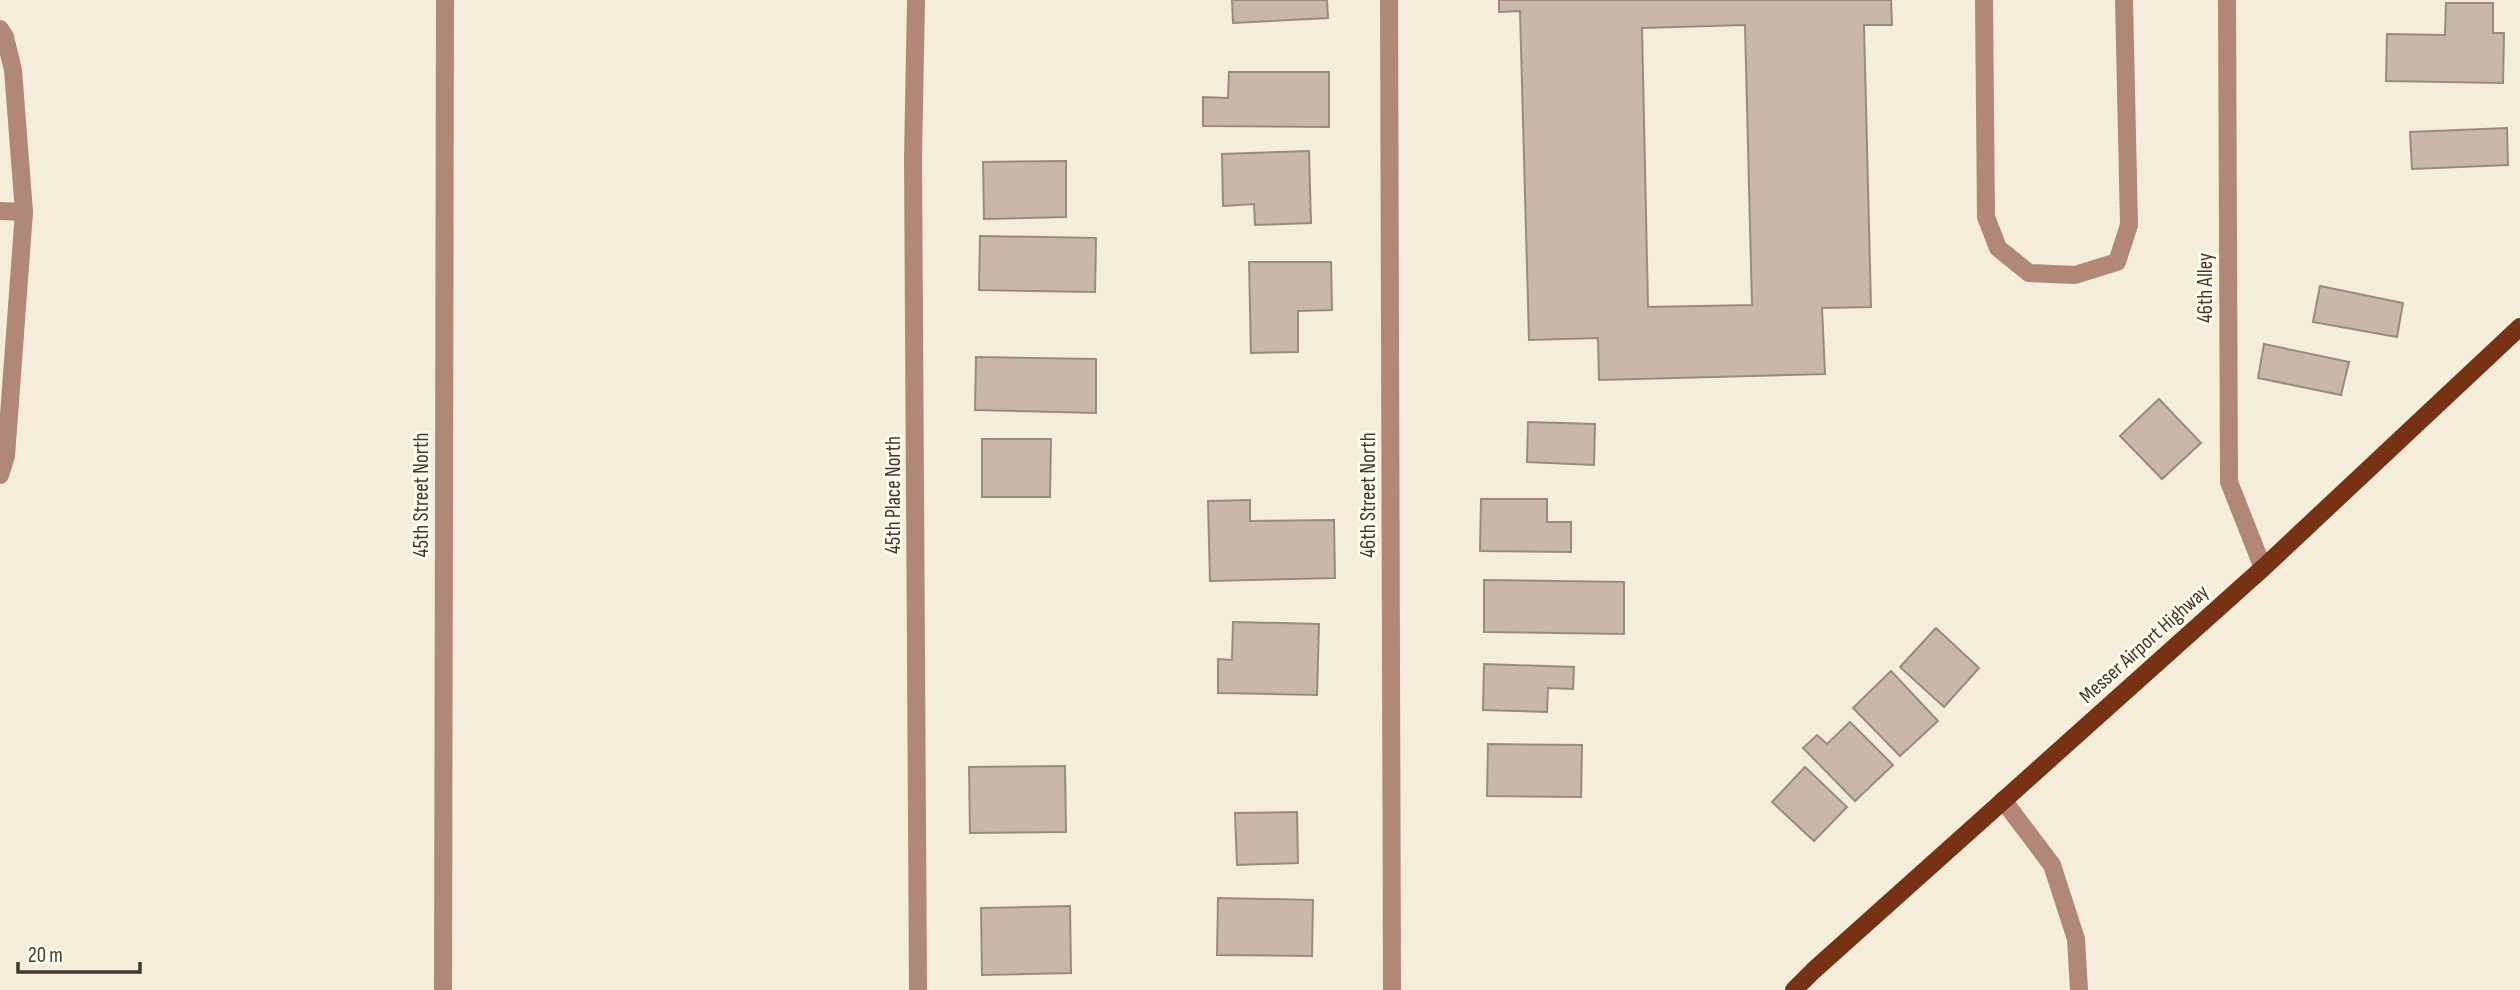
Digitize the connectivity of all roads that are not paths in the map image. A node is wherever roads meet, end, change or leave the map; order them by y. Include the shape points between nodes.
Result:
1 (445, 0) edge
2 (916, 0) edge
3 (1389, 0) edge
4 (1984, 0) edge
5 (2124, 0) edge
6 (2227, 0) edge
7 (0, 29) edge
8 (0, 211) edge
9 (24, 212) junction
10 (2520, 327) edge
11 (0, 475) edge
12 (2263, 568) junction
13 (2003, 800) junction
14 (443, 990) edge
15 (918, 990) edge
16 (1392, 990) edge
17 (1794, 990) edge
18 (2079, 990) edge

1 - 14 street, 45th Street North
2 - 15 street, 45th Place North
3 - 16 street, 46th Street North
4 - 5 street via 1986,216 1998,248 2029,273 2075,275 2117,262 2129,225
6 - 12 street, 46th Alley via 2229,482
7 - 9 street via 13,70
8 - 9 street
9 - 11 street via 6,456
10 - 12 main road, Messer Airport Highway
12 - 13 main road, Messer Airport Highway
13 - 17 main road, Messer Airport Highway
13 - 18 street via 2052,865 2076,939

